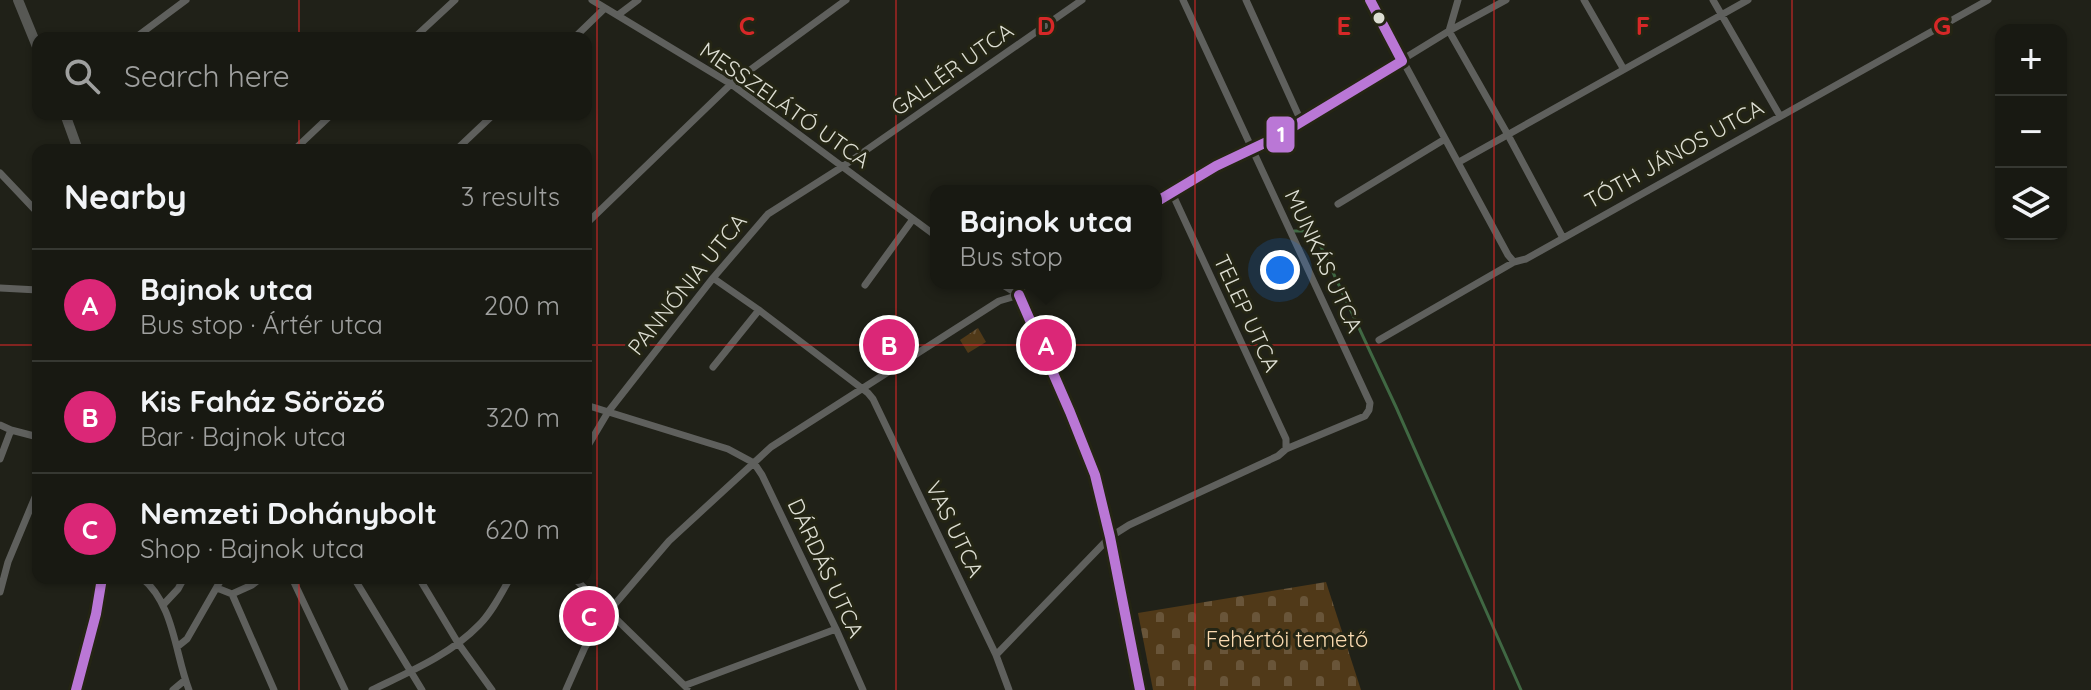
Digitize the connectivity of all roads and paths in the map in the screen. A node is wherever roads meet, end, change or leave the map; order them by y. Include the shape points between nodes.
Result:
1 (18, 0) edge
2 (186, 0) edge
3 (455, 0) edge
4 (592, 0) edge
5 (638, 0) edge
6 (846, 0) edge
7 (1082, 0) edge
8 (1183, 0) edge
9 (1246, 0) edge
10 (1370, 0) edge
11 (1458, 0) edge
12 (1506, 0) edge
13 (1584, 0) edge
14 (1713, 0) edge
15 (1748, 0) edge
16 (1988, 0) edge
17 (605, 8) junction
18 (618, 15) junction
19 (1721, 15) junction
20 (1449, 31) junction
21 (143, 32) edge
22 (420, 32) edge
23 (580, 32) edge
24 (32, 34) edge
25 (1402, 61) junction
26 (1623, 68) junction
27 (731, 84) junction
28 (1780, 116) junction
29 (67, 120) edge
30 (326, 120) edge
31 (488, 120) edge
32 (1301, 121) junction
33 (1508, 135) junction
34 (1445, 139) junction
35 (76, 144) edge
36 (300, 144) edge
37 (462, 144) edge
38 (1254, 149) junction
39 (1459, 162) junction
40 (842, 167) junction
41 (0, 173) edge
42 (1172, 193) junction
43 (1162, 199) edge
44 (1338, 204) dead end
45 (32, 207) edge
46 (592, 218) edge
47 (913, 219) junction
48 (930, 232) edge
49 (1563, 238) junction
50 (1514, 262) junction
51 (713, 278) junction
52 (865, 285) dead end
53 (0, 288) edge
54 (1010, 289) edge
55 (1022, 289) edge
56 (32, 290) edge
57 (1019, 295) junction
58 (759, 310) junction
59 (1379, 340) dead end
60 (713, 367) dead end
61 (861, 388) junction
62 (592, 407) edge
63 (608, 412) junction
64 (0, 425) edge
65 (11, 430) junction
66 (32, 435) edge
67 (592, 439) edge
68 (1286, 449) junction
69 (0, 459) edge
70 (754, 463) junction
71 (32, 504) edge
72 (1110, 537) junction
73 (101, 584) edge
74 (148, 584) edge
75 (181, 584) edge
76 (219, 584) edge
77 (253, 584) edge
78 (295, 584) edge
79 (358, 584) edge
80 (423, 584) edge
81 (506, 584) edge
82 (580, 584) edge
83 (217, 588) junction
84 (0, 592) edge
85 (232, 594) junction
86 (163, 605) junction
87 (609, 611) junction
88 (836, 629) junction
89 (458, 643) junction
90 (177, 647) junction
91 (996, 655) junction
92 (411, 672) junction
93 (185, 680) junction
94 (687, 688) edge
95 (569, 689) edge
96 (76, 690) edge
97 (173, 690) edge
98 (189, 690) edge
99 (274, 690) edge
100 (345, 690) edge
101 (372, 690) edge
102 (422, 690) edge
103 (492, 690) edge
104 (863, 690) edge
105 (1009, 690) edge
106 (1140, 690) edge

1 - 24 street
2 - 21 street
3 - 22 street
4 - 17 street, MESSZELÁTÓ UTCA
5 - 18 street
6 - 27 street
7 - 40 street, GALLÉR UTCA
8 - 38 street, MUNKÁS UTCA
9 - 32 street
10 - 25 street
11 - 20 street
12 - 20 street
13 - 26 street
14 - 19 street
15 - 19 street
16 - 28 street, TÓTH JÁNOS UTCA
17 - 18 street, MESSZELÁTÓ UTCA
17 - 23 street
18 - 27 street, MESSZELÁTÓ UTCA
19 - 26 street
19 - 28 street
20 - 25 street
20 - 33 street
25 - 32 street
25 - 34 street
26 - 33 street
27 - 40 street, MESSZELÁTÓ UTCA
27 - 46 street
28 - 49 street, TÓTH JÁNOS UTCA
29 - 35 street
30 - 36 street
31 - 37 street
32 - 38 street
33 - 39 street
33 - 49 street
34 - 39 street
34 - 44 street
38 - 42 street
38 - 68 street, MUNKÁS UTCA via 1370,403 1365,416
39 - 50 street
40 - 47 street, MESSZELÁTÓ UTCA
40 - 51 street, PANNÓNIA UTCA via 768,214
41 - 45 street
42 - 43 street
42 - 68 street, TELEP UTCA via 1286,439
47 - 48 street, MESSZELÁTÓ UTCA
47 - 52 street
49 - 50 street, TÓTH JÁNOS UTCA
50 - 59 street, TÓTH JÁNOS UTCA
51 - 58 street, VAS UTCA
51 - 63 street, PANNÓNIA UTCA
53 - 56 street
54 - 57 street
55 - 57 street
57 - 61 street via 999,301
57 - 72 street via 1095,475
58 - 60 street
58 - 61 street, VAS UTCA
61 - 70 street
61 - 91 street, VAS UTCA via 873,399
62 - 63 street
63 - 67 street, PANNÓNIA UTCA
63 - 70 street via 728,449
64 - 65 street
65 - 66 street
65 - 69 street
68 - 72 street, MUNKÁS UTCA
70 - 87 street via 669,541
70 - 88 street, DÁRDÁS UTCA
71 - 84 street
72 - 91 street, MUNKÁS UTCA
72 - 106 street
73 - 96 street
74 - 86 street
75 - 86 street
76 - 83 street
77 - 85 street
78 - 100 street
79 - 92 street
80 - 89 street
81 - 89 street via 481,624
82 - 87 street
83 - 85 street
83 - 90 street
85 - 99 street
86 - 90 street
87 - 94 street
87 - 95 street via 585,647
88 - 94 street
88 - 104 street, DÁRDÁS UTCA
89 - 92 street
89 - 103 street
90 - 93 street
91 - 105 street, VAS UTCA
92 - 101 street
92 - 102 street
93 - 97 street
93 - 98 street

